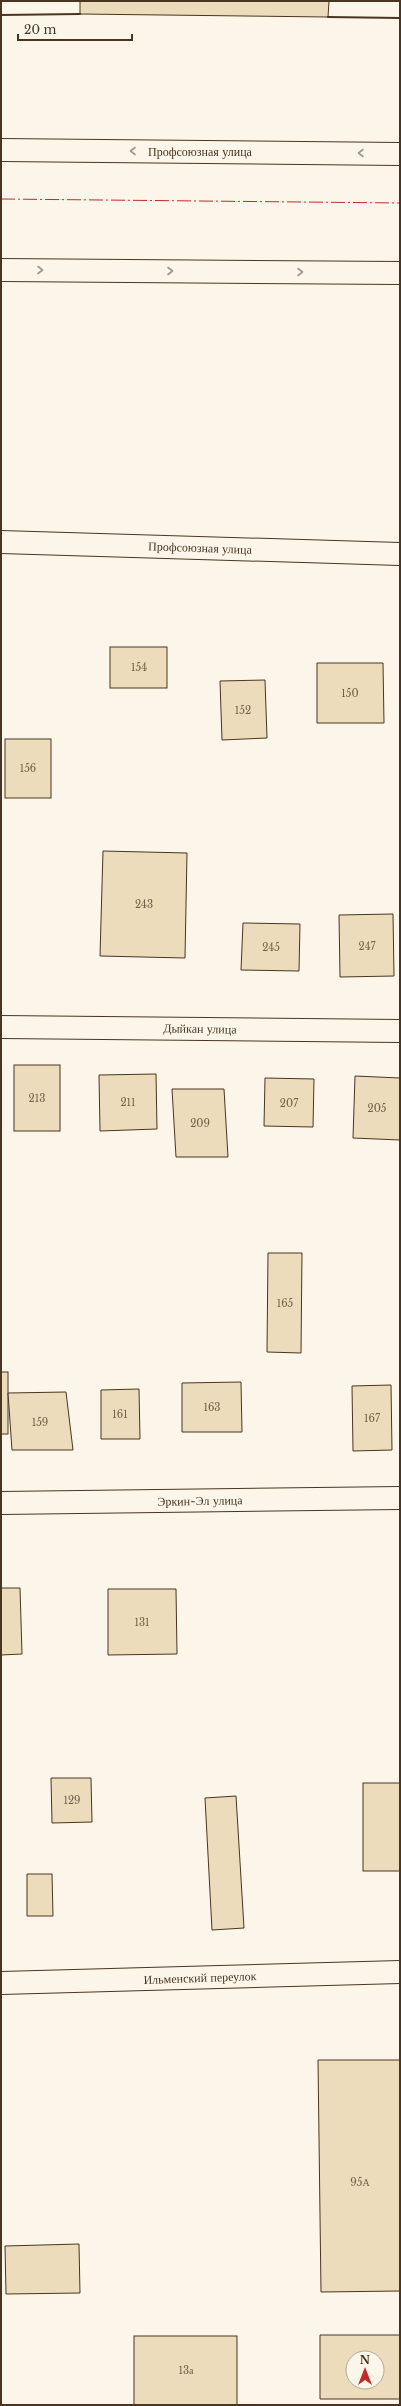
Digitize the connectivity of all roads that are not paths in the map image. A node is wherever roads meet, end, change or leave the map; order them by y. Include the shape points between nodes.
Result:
1 (1, 150) edge
2 (400, 154) edge
3 (1, 270) edge
4 (400, 273) edge
5 (1, 542) edge
6 (400, 554) edge
7 (1, 1027) edge
8 (400, 1030) edge
9 (400, 1498) edge
10 (1, 1503) edge
11 (400, 1972) edge
12 (1, 1983) edge

2 -> 1 street, Профсоюзная улица
3 -> 4 street
5 - 6 street, Профсоюзная улица
7 - 8 street, Дыйкан улица
9 - 10 street, Эркин-Эл улица
11 - 12 street, Ильменский переулок

